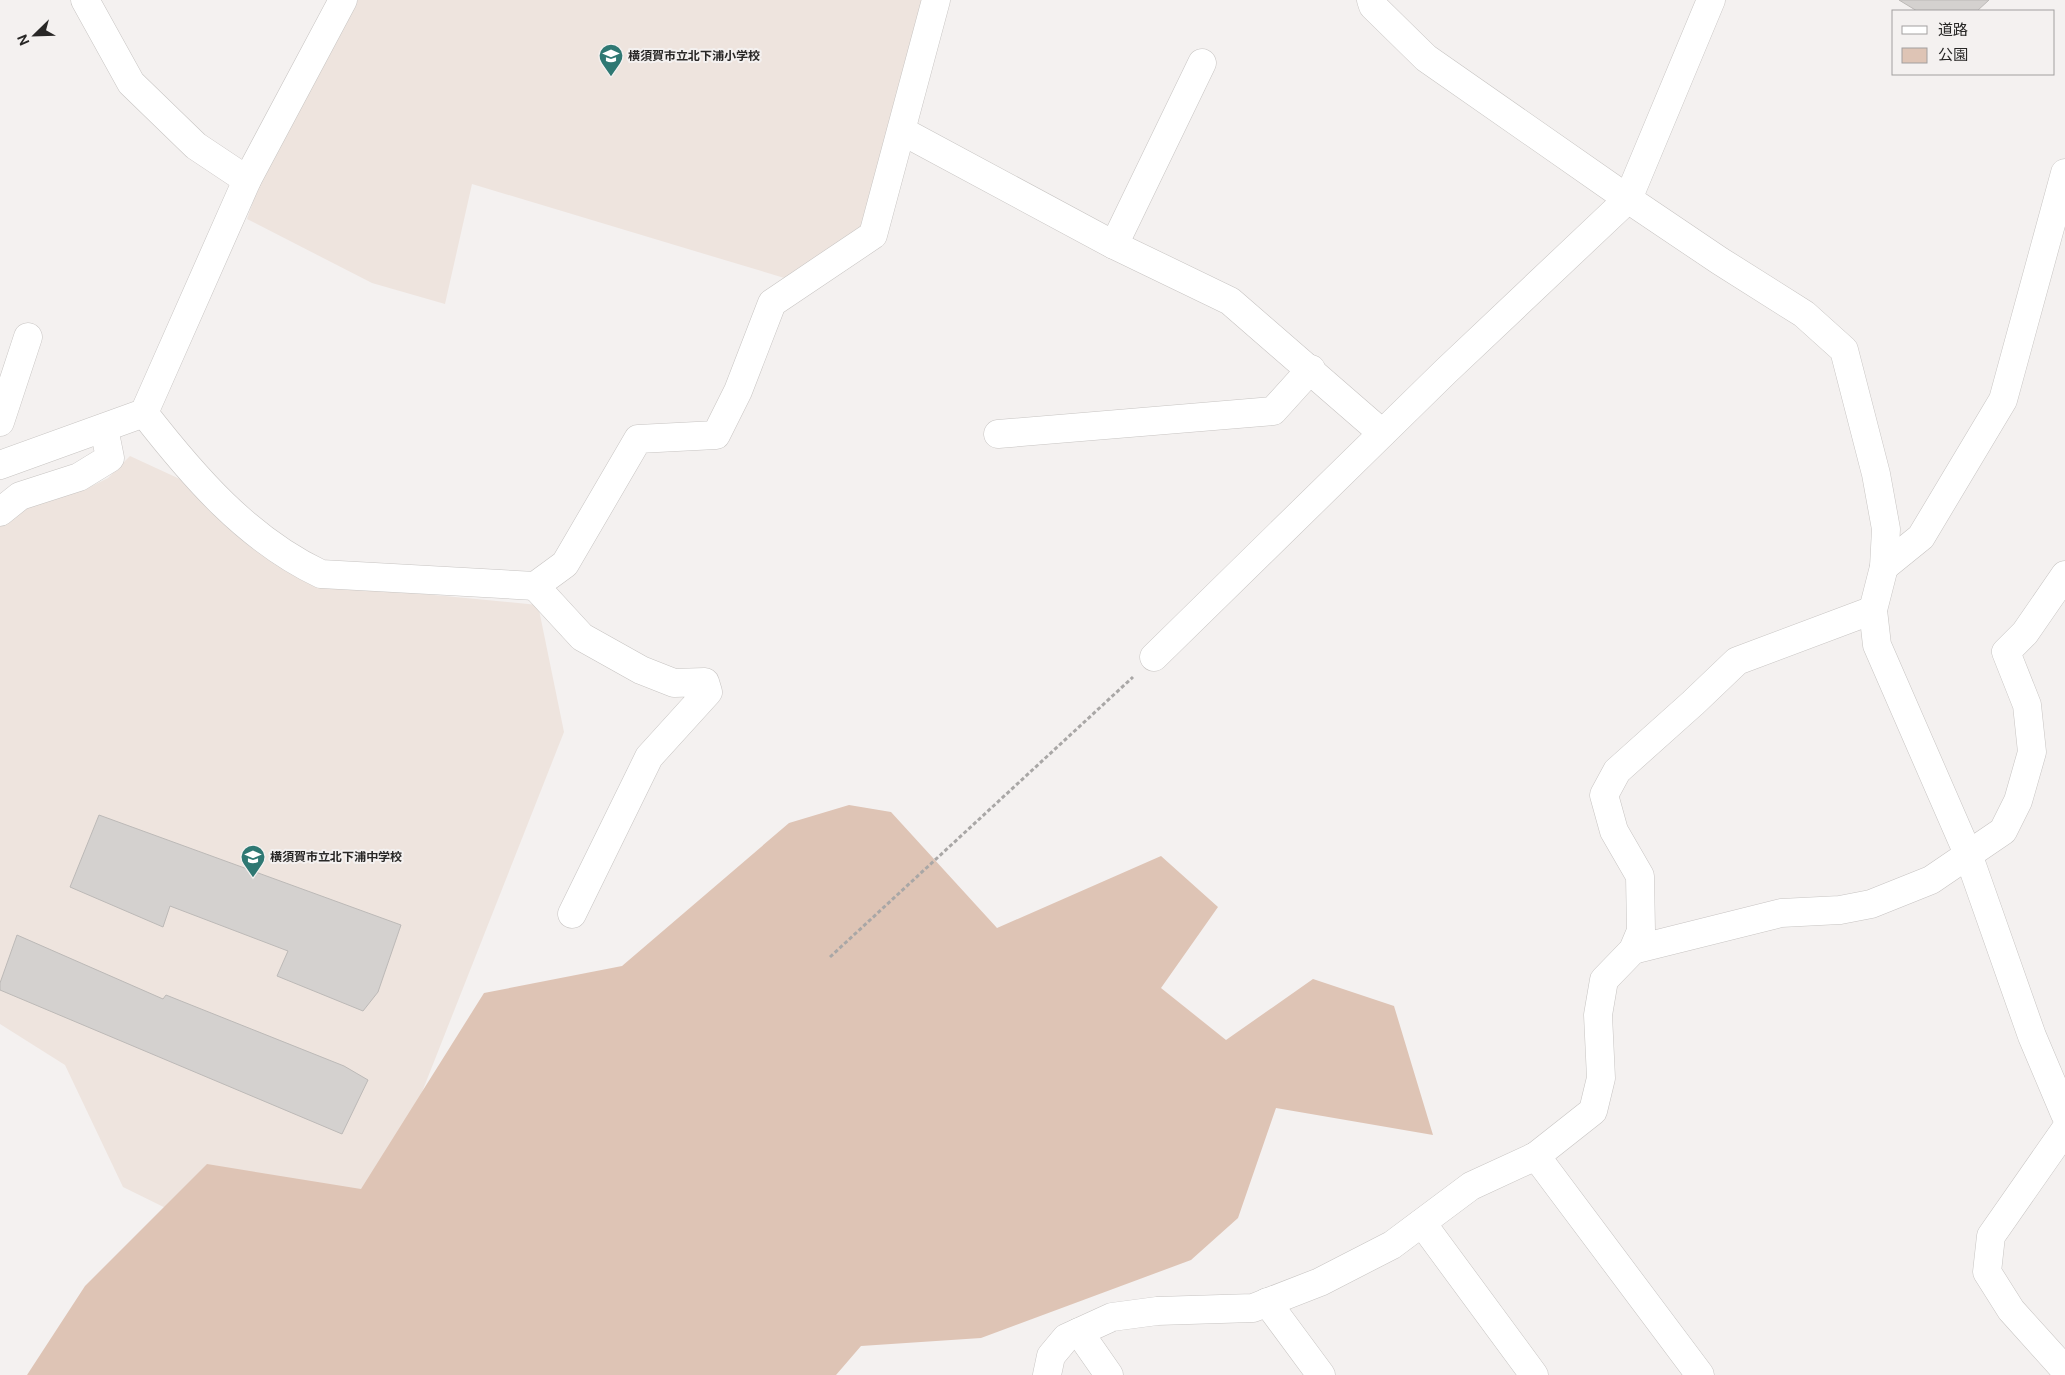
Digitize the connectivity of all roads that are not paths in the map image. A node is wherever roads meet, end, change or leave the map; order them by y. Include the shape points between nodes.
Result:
1 (85, 0) edge
2 (342, 0) edge
3 (936, 0) edge
4 (1371, 0) edge
5 (1712, 0) edge
6 (1202, 63) dead end
7 (902, 131) junction
8 (2065, 173) edge
9 (247, 180) junction
10 (1628, 199) junction
11 (1114, 246) junction
12 (28, 337) dead end
13 (1310, 369) junction
14 (144, 413) junction
15 (0, 422) edge
16 (104, 428) junction
17 (1382, 433) junction
18 (998, 434) dead end
19 (0, 465) edge
20 (0, 512) edge
21 (1884, 568) junction
22 (2065, 575) edge
23 (535, 586) junction
24 (1874, 610) junction
25 (1157, 655) road end
26 (1968, 854) junction
27 (572, 914) dead end
28 (1633, 950) junction
29 (2065, 1114) edge
30 (2065, 1130) edge
31 (1536, 1156) junction
32 (1422, 1223) junction
33 (1267, 1302) junction
34 (1078, 1332) junction
35 (2065, 1370) edge
36 (1047, 1375) edge
37 (1109, 1375) edge
38 (1321, 1375) edge
39 (1534, 1375) edge
40 (1700, 1375) edge

1 - 9 street via 131,83 196,146
2 - 9 street
3 - 7 street
4 - 10 street via 1373,6 1426,58
5 - 10 street
6 - 11 street
7 - 11 street
7 - 23 street via 873,235 772,303 738,391 716,435 638,439 565,564
8 - 21 street via 2003,400 1921,537
9 - 14 street
10 - 17 street
10 - 21 street via 1804,314 1844,350 1876,474 1886,529
11 - 13 street via 1230,301
12 - 15 street
13 - 17 street
13 - 18 street via 1273,411
14 - 16 street
14 - 23 street via 188,470 255,533 294,561 321,574
16 - 19 street
16 - 20 street via 110,458 79,477 20,496
17 - 25 street
21 - 24 street
22 - 26 street via 2025,633 2006,652 2028,705 2032,752 2018,801 2003,831
23 - 27 street via 582,638 641,670 674,683 705,682 708,692 649,757
24 - 26 street via 1877,644
24 - 28 street via 1736,661 1617,771 1604,795 1614,831 1640,876 1641,931
26 - 28 street via 1931,880 1871,904 1840,910 1781,913
26 - 29 street via 2032,1036
28 - 31 street via 1604,980 1598,1015 1601,1078 1593,1111
30 - 35 street via 1991,1236 1987,1272 2012,1310
31 - 32 street via 1471,1186
31 - 40 street
32 - 33 street via 1392,1245 1320,1282
32 - 39 street
33 - 34 street via 1253,1308 1158,1311 1112,1317
33 - 38 street
34 - 36 street via 1066,1338 1052,1356
34 - 37 street

